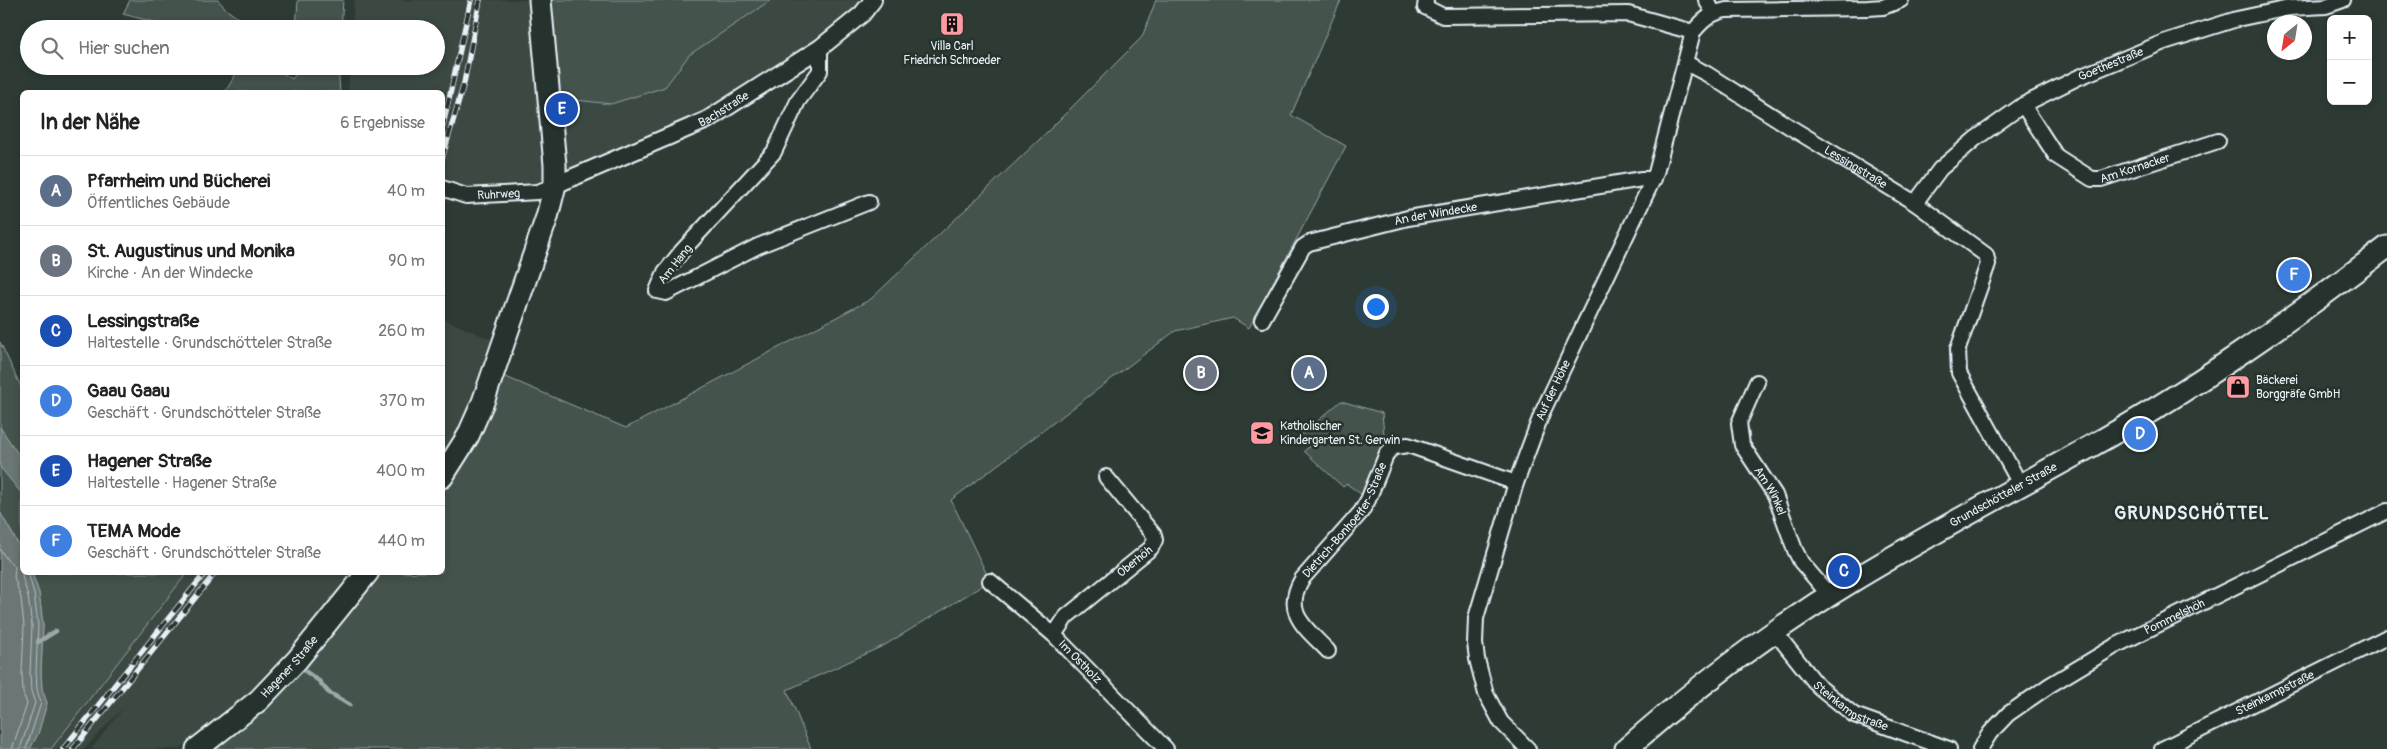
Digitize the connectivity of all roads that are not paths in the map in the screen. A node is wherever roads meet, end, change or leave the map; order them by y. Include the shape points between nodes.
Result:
1 (540, 0) edge
2 (873, 0) edge
3 (1426, 0) edge
4 (1706, 0) edge
5 (1901, 0) edge
6 (2343, 0) edge
7 (1853, 4) edge
8 (1714, 13) junction
9 (1693, 32) junction
10 (820, 48) junction
11 (1686, 63) junction
12 (2023, 105) junction
13 (2218, 141) dead end
14 (1654, 179) junction
15 (555, 185) junction
16 (445, 189) edge
17 (869, 202) dead end
18 (1915, 202) junction
19 (2387, 247) edge
20 (1262, 320) dead end
21 (1757, 382) dead end
22 (445, 472) edge
23 (1106, 477) dead end
24 (1516, 484) junction
25 (2020, 484) junction
26 (2387, 511) edge
27 (366, 575) edge
28 (990, 581) dead end
29 (1830, 596) junction
30 (1775, 632) junction
31 (1054, 635) junction
32 (2387, 637) edge
33 (1328, 651) dead end
34 (197, 749) edge
35 (1166, 749) edge
36 (1528, 749) edge
37 (1626, 749) edge
38 (1949, 749) edge
39 (1980, 749) edge
40 (2162, 749) edge

1 - 15 main road
2 - 10 street, Bachstraße via 862,14
3 - 9 street via 1425,7 1443,16 1628,14
4 - 8 street
5 - 7 street via 1883,7
6 - 12 street, Goethestraße via 2326,6 2289,8 2236,19 2173,39 2077,78
7 - 8 street
8 - 9 street
9 - 11 street, Auf der Höhe
10 - 15 street, Bachstraße via 707,120
10 - 17 street, Am Hang via 820,71 798,101 774,152 682,251 665,272 657,291 666,293 758,246
11 - 14 street, Auf der Höhe
11 - 18 street, Lessingstraße
12 - 13 street, Am Kornacker via 2056,156 2092,179 2101,179
12 - 18 street, Goethestraße via 1940,169
14 - 20 street, An der Windecke via 1642,178 1408,218 1309,243 1303,247
14 - 24 street, Auf der Höhe via 1550,393
15 - 16 street, Ruhrweg via 538,192 466,196
15 - 22 main road via 483,402 468,436
18 - 25 street, Lessingstraße via 1982,251 1988,259 1958,349 1959,373
19 - 25 main road, Grundschötteler Straße via 2198,380 2086,449
21 - 29 street, Am Winkel via 1739,423 1742,445 1775,495 1801,562
23 - 31 street, Oberhöh via 1155,540 1151,548 1066,617
24 - 33 street, Dietrich-Bonhoeffer-Straße via 1408,445 1394,447 1387,453 1368,500 1302,579 1295,595 1299,621
24 - 36 street, Auf der Höhe via 1479,606 1475,643 1480,675 1489,699 1501,722
25 - 29 main road, Grundschötteler Straße
26 - 39 street, Pommelshöh via 2115,646 2008,714
27 - 34 main road, Hagener Straße via 298,660 259,700
28 - 31 street, Im Ostholz
29 - 30 main road, Grundschötteler Straße
30 - 37 main road, Grundschötteler Straße via 1703,684
30 - 38 street, Steinkampstraße via 1818,686 1854,715
31 - 35 street, Im Ostholz
32 - 40 street, Steinkampstraße

